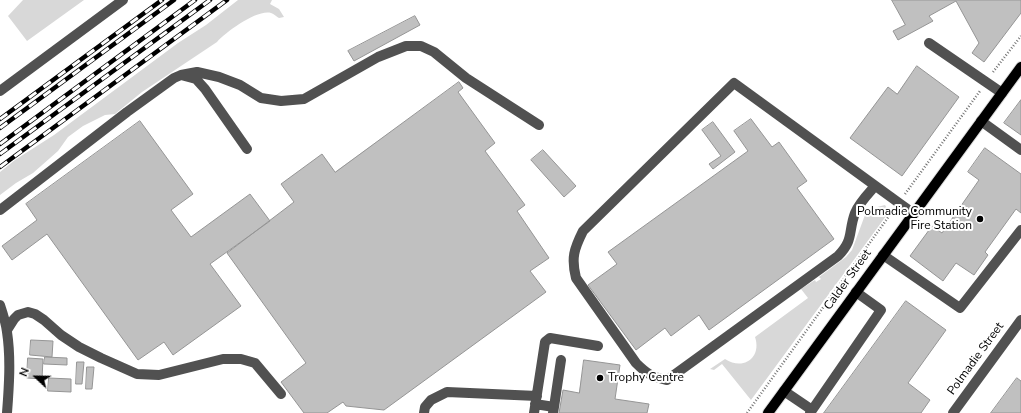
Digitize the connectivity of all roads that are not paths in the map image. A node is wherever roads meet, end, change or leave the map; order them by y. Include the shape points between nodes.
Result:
1 (123, 0) edge
2 (930, 42) dead end
3 (1021, 67) edge
4 (181, 75) junction
5 (0, 91) edge
6 (1002, 93) junction
7 (981, 121) junction
8 (539, 125) dead end
9 (247, 149) dead end
10 (1021, 150) edge
11 (875, 186) junction
12 (0, 210) edge
13 (913, 213) junction
14 (1021, 230) edge
15 (883, 255) junction
16 (856, 292) junction
17 (0, 305) edge
18 (1021, 320) edge
19 (7, 330) junction
20 (598, 346) dead end
21 (561, 360) dead end
22 (4, 367) edge
23 (784, 391) junction
24 (281, 394) dead end
25 (535, 405) edge
26 (554, 410) edge
27 (811, 412) edge
28 (7, 413) edge
29 (424, 413) edge
30 (768, 413) edge
31 (953, 413) edge

1 - 5 street
2 - 6 street
3 - 6 main road, Calder Street
4 - 8 street via 196,72 219,77 262,98 281,101 304,99 378,58 406,46 421,46 434,52 466,78
4 - 9 street via 196,79 205,89
4 - 12 street via 133,108
6 - 7 main road, Calder Street
7 - 10 street
7 - 13 main road, Calder Street
11 - 11 street via 734,83 583,231 573,257 576,278 636,363 654,377 667,380 838,256 846,248 860,203
11 - 13 street
13 - 15 main road, Calder Street
14 - 15 street via 960,308
15 - 16 main road, Calder Street
16 - 23 main road, Calder Street
16 - 27 street via 881,310
17 - 19 street
18 - 31 street, Polmadie Street
19 - 22 street via 9,348
19 - 24 street via 18,315 28,312 35,314 78,347 137,374 159,375 223,359 242,359 255,363
20 - 25 street via 550,338 546,342
21 - 26 street
22 - 28 street via 9,393
23 - 27 street
23 - 30 main road, Calder Street
25 - 26 street
25 - 29 street via 447,392 432,400 425,407

